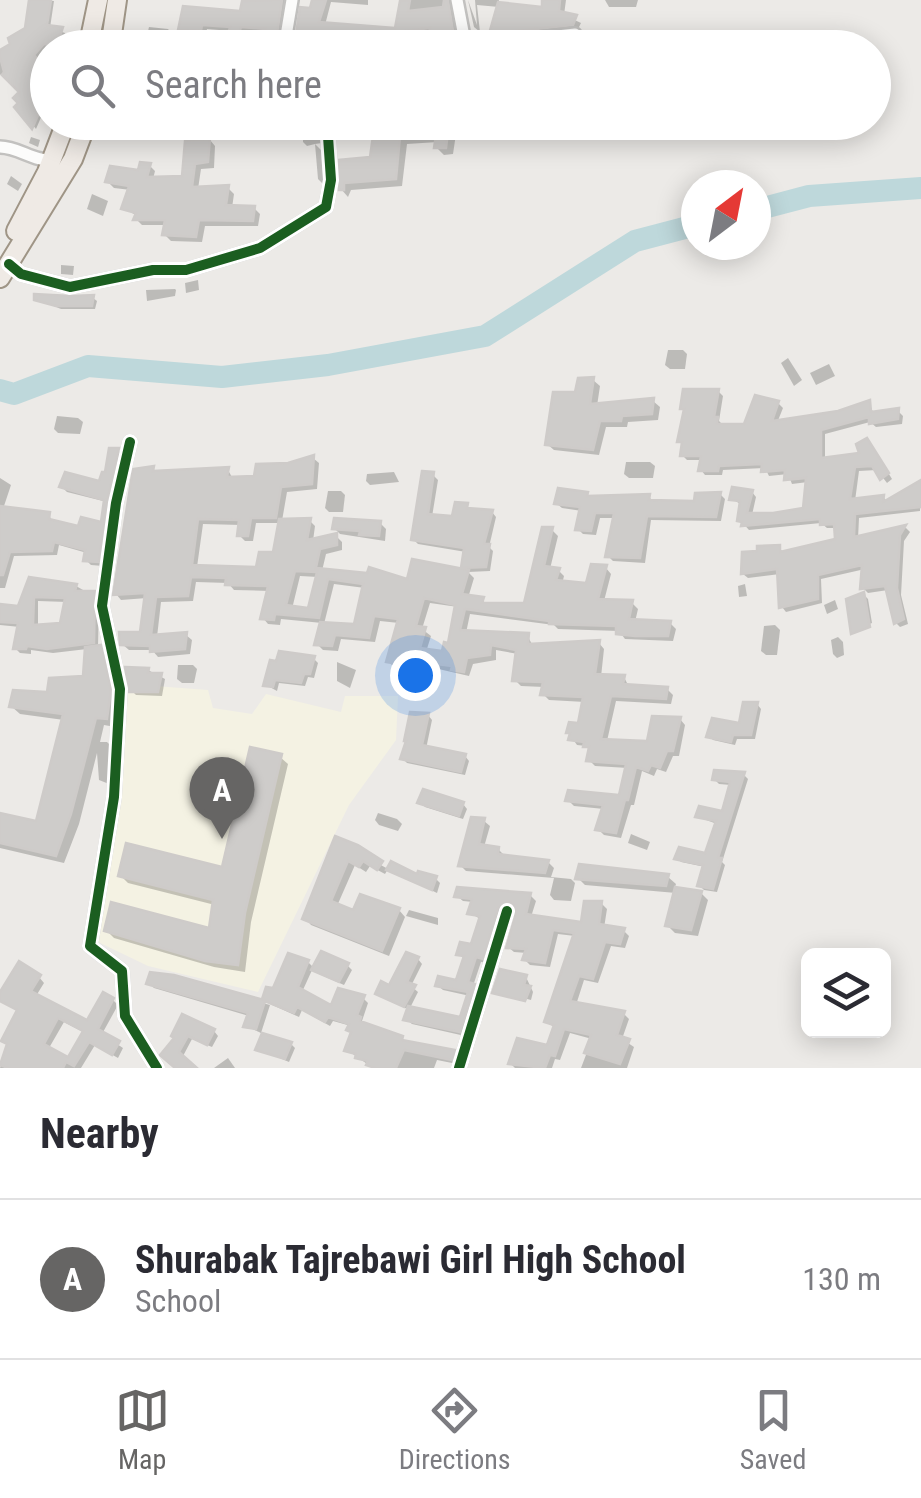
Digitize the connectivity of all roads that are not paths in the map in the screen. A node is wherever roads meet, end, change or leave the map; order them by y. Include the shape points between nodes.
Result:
1 (98, 0) edge
2 (117, 0) edge
3 (292, 0) edge
4 (457, 0) edge
5 (92, 30) edge
6 (113, 30) edge
7 (287, 30) edge
8 (463, 30) edge
9 (59, 140) edge
10 (80, 140) edge
11 (328, 140) edge
12 (0, 147) edge
13 (73, 159) junction
14 (52, 160) junction
15 (3, 266) edge
16 (130, 442) dead end
17 (507, 911) dead end
18 (157, 1068) edge
19 (459, 1068) edge

1 - 5 main road
2 - 6 main road
3 - 7 street
4 - 8 street
9 - 14 main road
10 - 13 main road
11 - 15 street via 326,208 260,248 186,270 70,286
12 - 14 street
13 - 14 street
13 - 15 main road
14 - 15 main road
16 - 18 street via 102,606 120,689 114,797 90,946 122,971 125,1016
17 - 19 street

